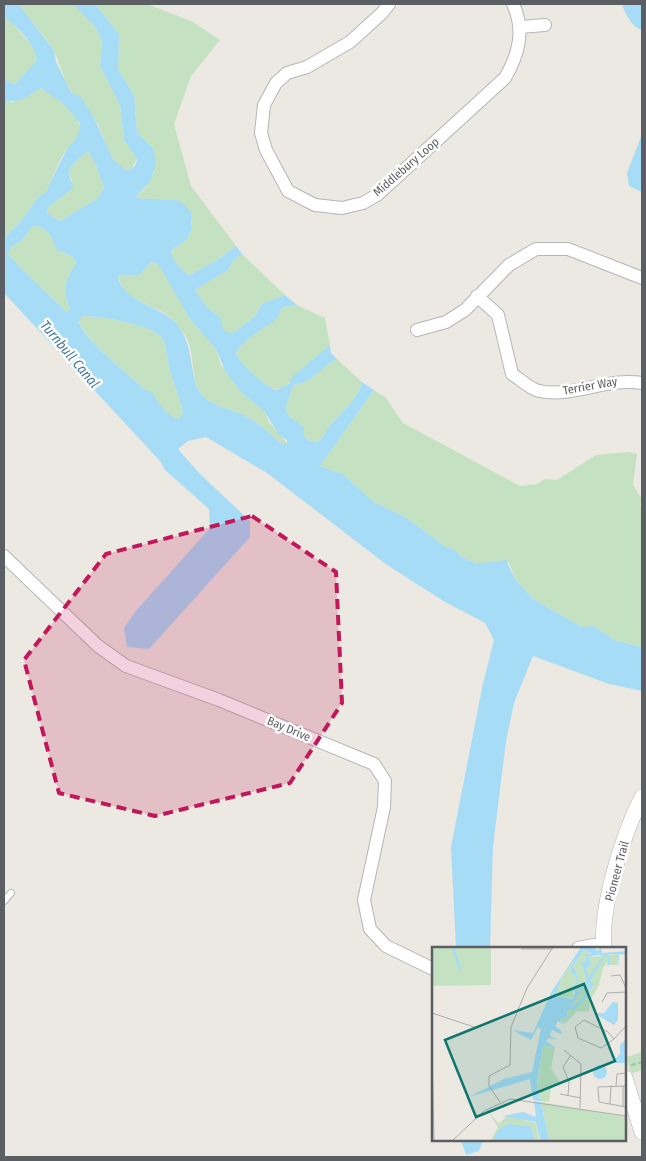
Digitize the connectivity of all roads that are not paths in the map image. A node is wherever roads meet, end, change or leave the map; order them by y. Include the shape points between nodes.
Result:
1 (389, 4) edge
2 (513, 4) edge
3 (545, 25) dead end
4 (520, 26) junction
5 (642, 278) edge
6 (477, 296) junction
7 (417, 330) dead end
8 (642, 383) edge
9 (4, 556) edge
10 (642, 797) edge
11 (11, 893) dead end
12 (4, 901) edge
13 (604, 946) edge
14 (591, 947) edge
15 (432, 968) edge
16 (628, 1072) edge
17 (642, 1132) edge

1 - 4 street, Middlebury Loop via 350,42 306,67 287,73 276,83 264,105 261,132 266,150 288,190 315,205 342,208 363,203 377,195 505,78 515,61
2 - 4 street, Middlebury Loop
3 - 4 street
5 - 6 street via 568,249 536,249 509,265
6 - 7 street via 465,310 446,322
6 - 8 street, Terrier Way via 498,315 512,374 537,391 566,393 626,380
9 - 15 street, Bay Drive via 98,646 126,666 219,700 374,764 385,781 384,807 364,900 370,929 386,946
10 - 13 street, Pioneer Trail via 617,862 607,908
11 - 12 lane
13 - 14 street
16 - 17 street

